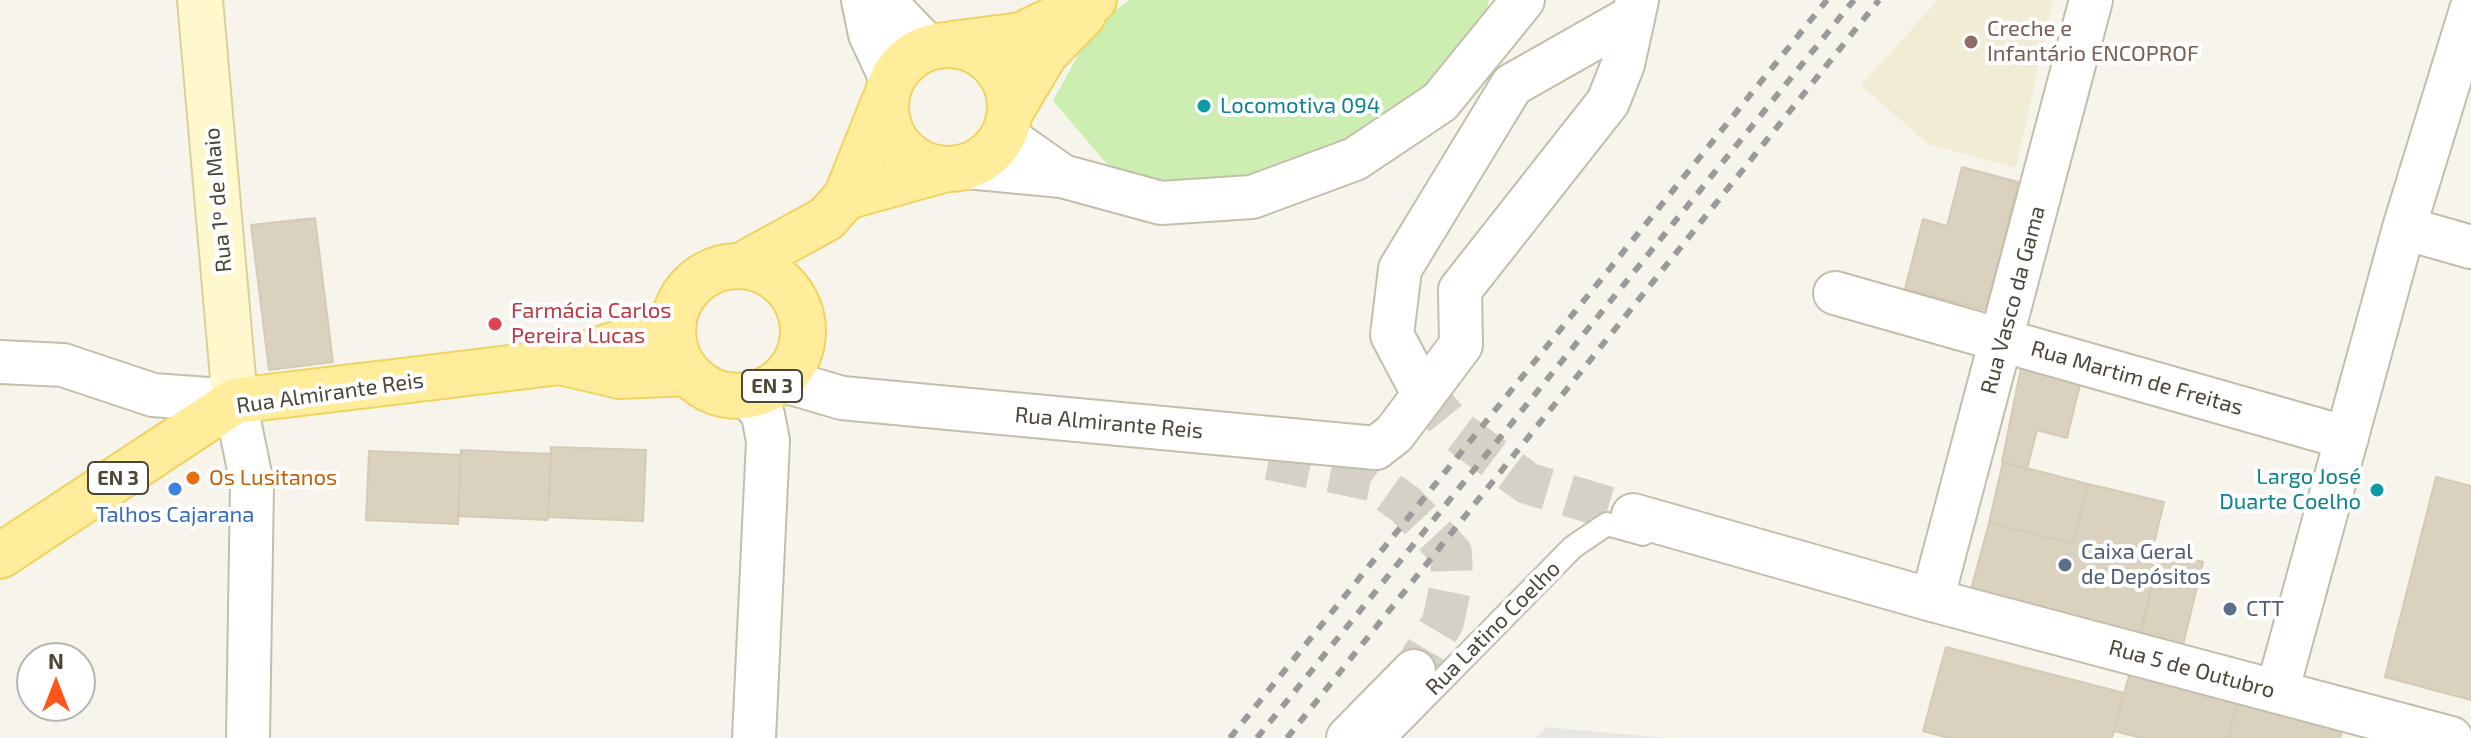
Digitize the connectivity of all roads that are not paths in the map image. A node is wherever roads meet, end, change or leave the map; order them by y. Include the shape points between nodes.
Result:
1 (200, 0) edge
2 (863, 0) edge
3 (883, 0) edge
4 (1096, 0) edge
5 (1523, 0) edge
6 (2091, 0) edge
7 (1634, 8) edge
8 (2471, 10) edge
9 (1502, 16) edge
10 (940, 46) junction
11 (888, 90) junction
12 (1007, 123) junction
13 (955, 169) junction
14 (1062, 176) junction
15 (836, 208) junction
16 (2404, 228) junction
17 (2471, 247) edge
18 (742, 265) junction
19 (1835, 293) dead end
20 (800, 310) junction
21 (672, 326) junction
22 (2003, 340) junction
23 (0, 362) edge
24 (560, 362) junction
25 (688, 373) junction
26 (1419, 386) tunnel mouth
27 (765, 388) junction
28 (842, 398) junction
29 (235, 401) junction
30 (2347, 438) junction
31 (1269, 459) tunnel mouth
32 (1620, 520) joint
33 (0, 556) edge
34 (1932, 600) junction
35 (1414, 671) tunnel mouth
36 (2277, 692) junction
37 (2354, 725) edge
38 (248, 738) edge
39 (754, 738) edge
40 (1348, 738) edge
41 (1385, 738) edge
42 (2451, 738) edge

1 - 29 street, Rua 1º de Maio
2 - 11 street
3 - 10 street
4 - 10 main road via 1021,35
4 - 12 main road via 1045,54
5 - 9 street
6 - 22 street, Rua Vasco da Gama
7 - 26 street via 1512,85 1400,269 1392,335
7 - 28 street, Rua Almirante Reis via 1623,64 1608,102 1460,290 1461,345 1394,434 1376,448
8 - 16 street
9 - 14 street via 1440,102 1355,159 1252,197 1161,203
10 - 11 main road, EN 3 via 906,59
10 - 12 main road via 976,51 996,66 1008,87
11 - 13 main road via 887,127 900,149 919,164
11 - 15 main road, EN 3
12 - 13 main road via 989,155
12 - 14 street
13 - 14 street
13 - 15 main road
15 - 18 main road
15 - 20 main road, EN 3
16 - 17 street
16 - 30 street
18 - 20 main road via 778,279
18 - 21 main road via 722,267 687,288
19 - 22 street, Rua Martim de Freitas
20 - 27 main road, EN 3 via 801,348 794,365
21 - 24 main road, EN 3
21 - 25 main road via 678,359
22 - 30 street, Rua Martim de Freitas
22 - 34 street, Rua Vasco da Gama
23 - 29 street via 63,365 153,395
24 - 25 main road, EN 3 via 620,376
24 - 29 main road, Rua Almirante Reis / EN 3
25 - 27 main road, EN 3 via 716,392
27 - 28 street, Rua Almirante Reis
27 - 39 street via 768,441
28 - 31 street, Rua Almirante Reis via 918,424
29 - 33 main road, Rua Almirante Reis / EN 3
29 - 38 street via 252,484
30 - 36 street
32 - 34 street, Rua 5 de Outubro
32 - 41 lane, Rua Latino Coelho via 1573,547
34 - 36 street, Rua 5 de Outubro
35 - 40 street, Rua Latino Coelho
36 - 37 street, Rua 5 de Outubro
37 - 42 street, Rua 5 de Outubro

